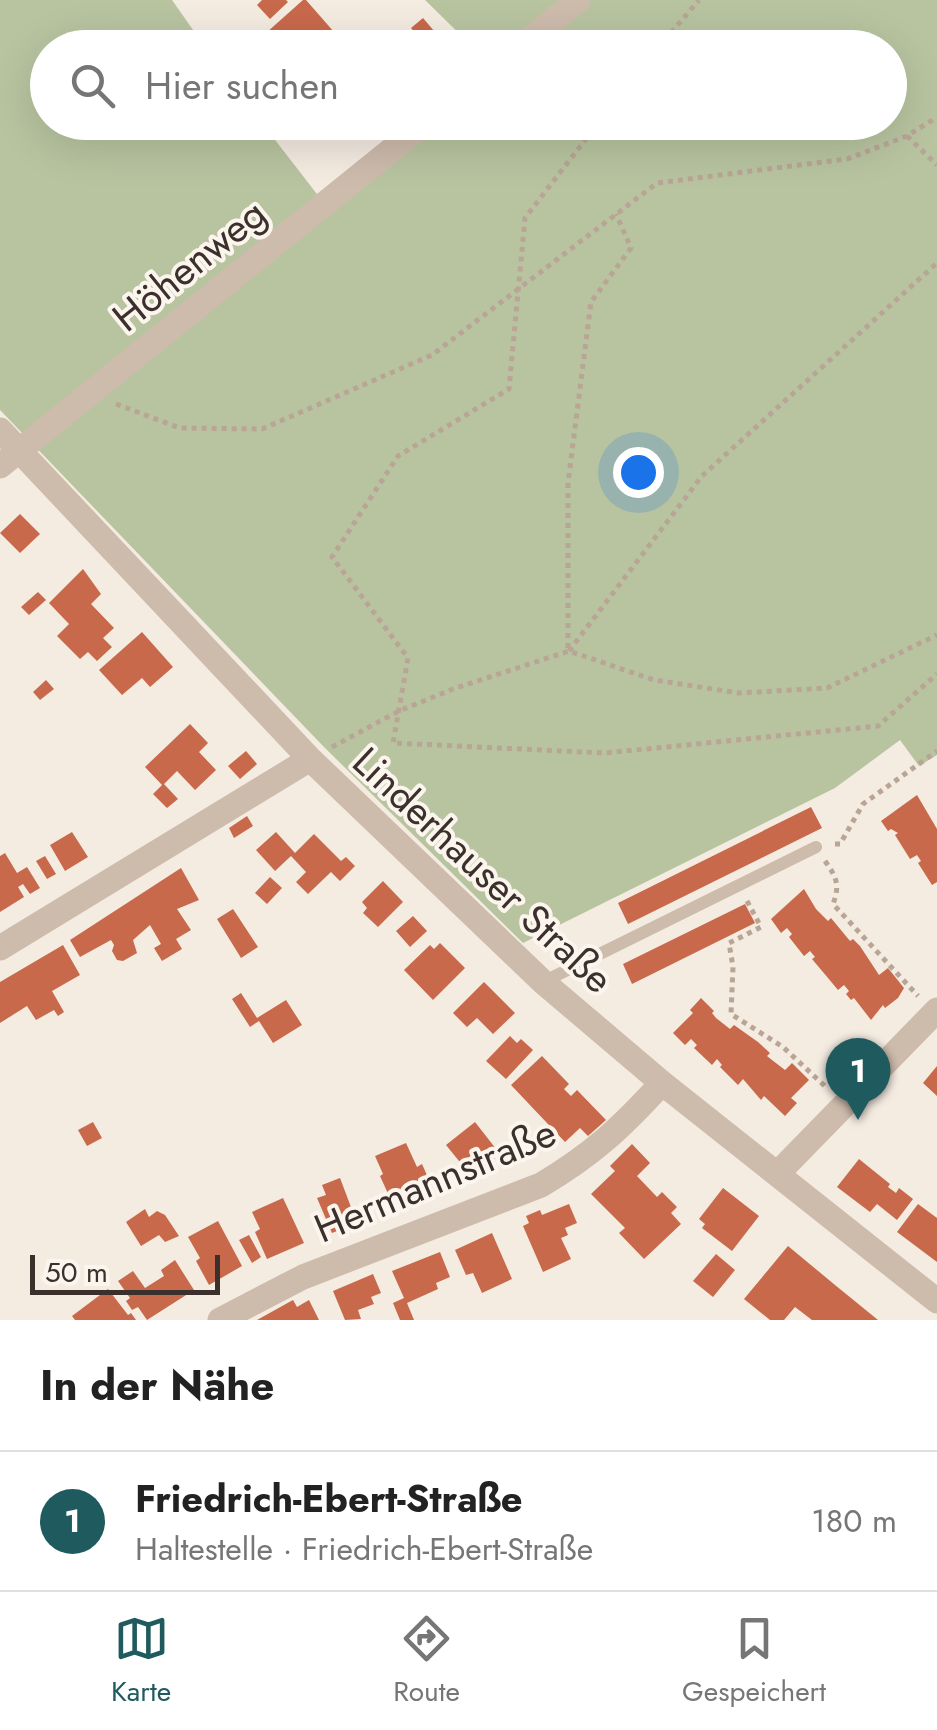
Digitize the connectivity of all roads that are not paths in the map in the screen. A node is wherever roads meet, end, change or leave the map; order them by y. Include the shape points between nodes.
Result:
1 (578, 0) edge
2 (541, 30) edge
3 (404, 140) edge
4 (0, 430) edge
5 (9, 458) edge
6 (310, 759) junction
7 (816, 847) road end
8 (0, 948) edge
9 (543, 982) junction
10 (935, 1012) edge
11 (662, 1083) junction
12 (778, 1174) junction
13 (937, 1301) edge
14 (220, 1320) edge

1 - 2 street
3 - 5 street, Höhenweg
4 - 5 street, Linderhauser Straße
5 - 6 street, Linderhauser Straße
6 - 8 street
6 - 9 street, Linderhauser Straße
7 - 9 lane
9 - 11 street, Linderhauser Straße
10 - 12 street
11 - 12 street, Linderhauser Straße
11 - 14 street, Hermannstraße via 618,1132 540,1185 304,1278
12 - 13 street, Linderhauser Straße

